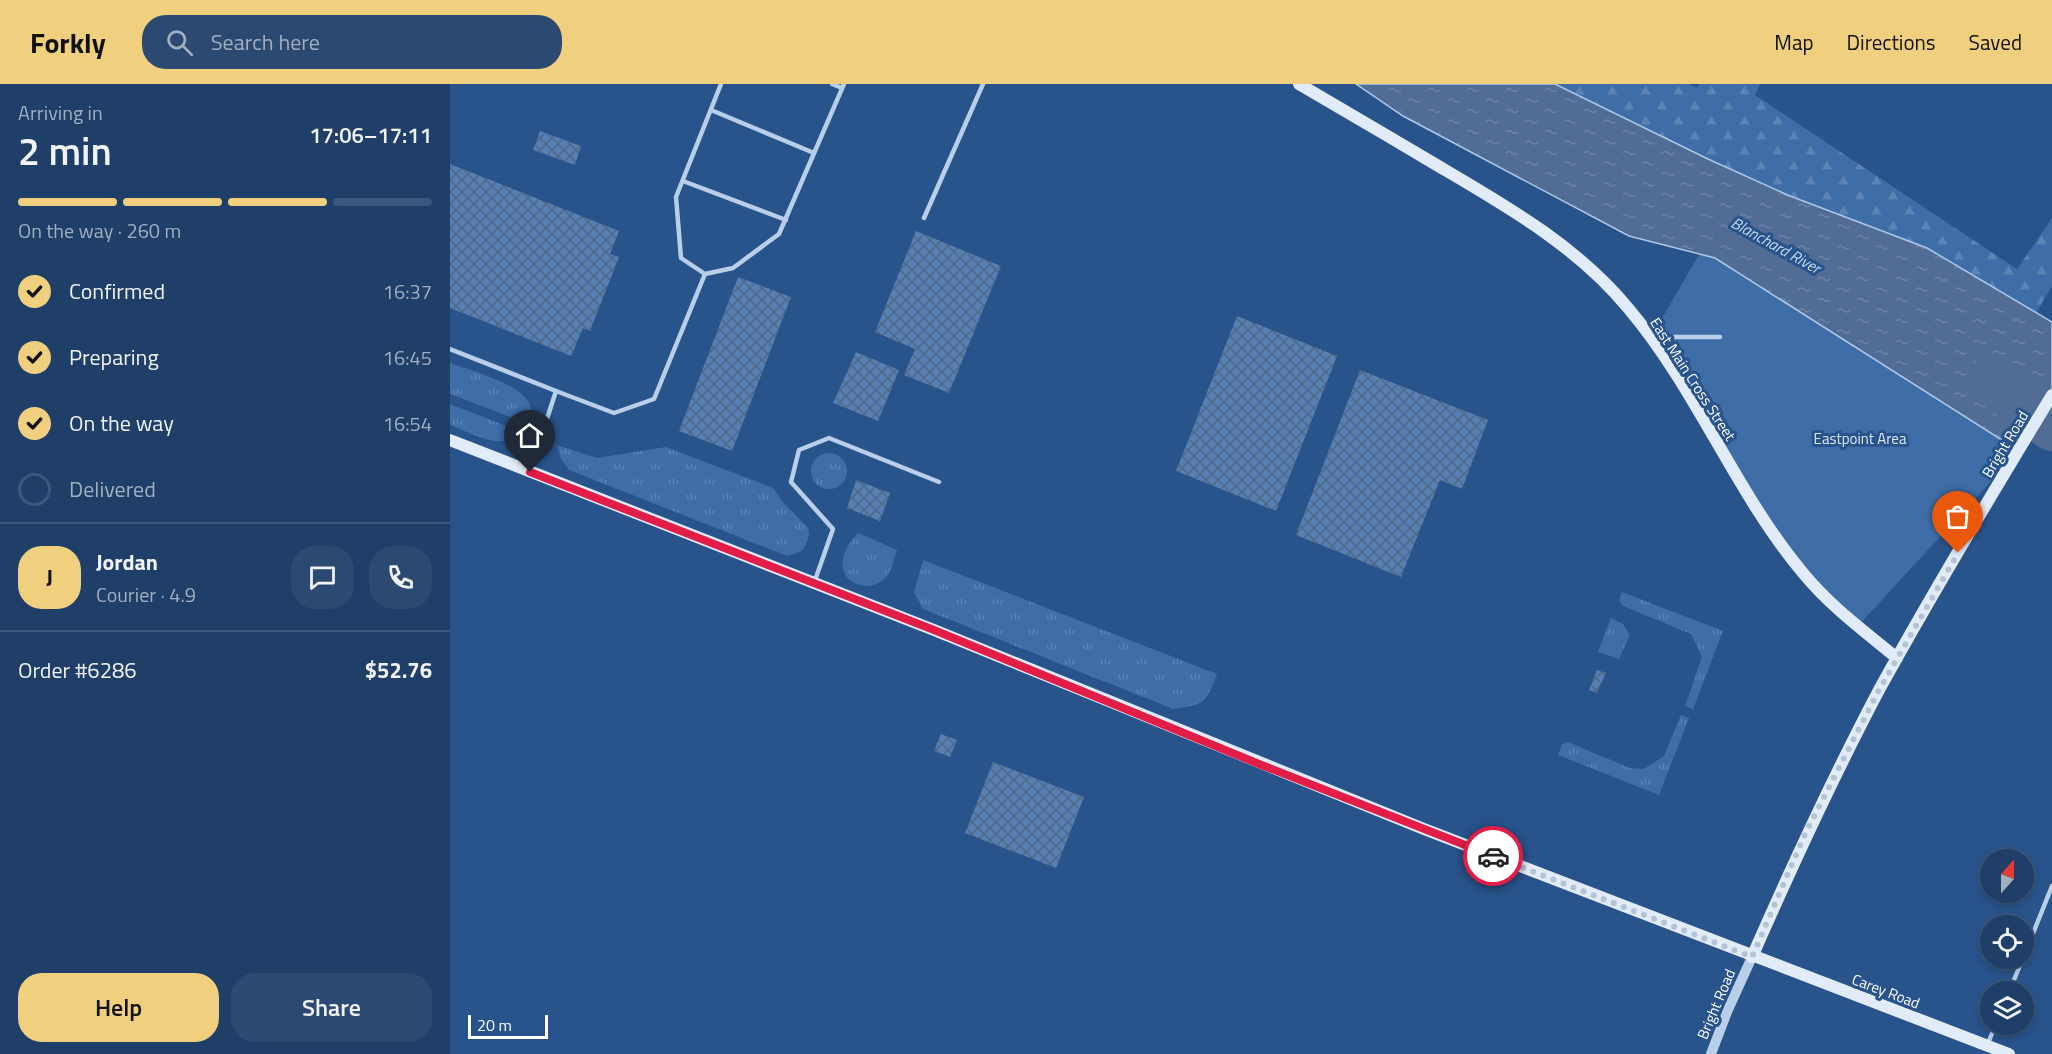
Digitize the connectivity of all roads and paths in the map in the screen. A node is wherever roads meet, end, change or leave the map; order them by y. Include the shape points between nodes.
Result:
1 (721, 84) edge
2 (832, 84) edge
3 (983, 84) edge
4 (1299, 84) edge
5 (843, 86) edge
6 (711, 110) junction
7 (814, 153) junction
8 (682, 181) junction
9 (924, 218) dead end
10 (786, 220) junction
11 (705, 274) junction
12 (1651, 337) junction
13 (1720, 337) dead end
14 (450, 349) edge
15 (556, 391) junction
16 (2052, 395) edge
17 (450, 440) edge
18 (530, 472) junction
19 (939, 482) dead end
20 (814, 583) junction
21 (1897, 658) junction
22 (2052, 886) edge
23 (2034, 930) edge
24 (1752, 957) junction
25 (1992, 1035) edge
26 (1987, 1046) junction
27 (1711, 1054) edge
28 (2009, 1054) edge

1 - 6 lane
2 - 5 lane
3 - 9 lane
4 - 12 main road, East Main Cross Street via 1488,195 1570,251 1600,277
5 - 7 lane
6 - 7 lane
6 - 8 lane
7 - 10 lane
8 - 10 lane
8 - 11 lane via 676,197 681,258
10 - 11 lane via 779,234 733,268
11 - 15 lane via 654,399 614,413
12 - 13 lane
12 - 21 main road, East Main Cross Street via 1784,549 1830,603
14 - 15 lane
15 - 18 lane
16 - 21 main road, Bright Road
17 - 18 main road, Carey Road
18 - 20 main road, Carey Road
19 - 20 lane via 829,438 799,450 790,482 833,529
20 - 24 main road, Carey Road
21 - 24 main road, Bright Road via 1806,832
22 - 23 lane
24 - 26 main road, Carey Road
24 - 27 street, Bright Road
25 - 26 lane
26 - 28 main road, Carey Road

